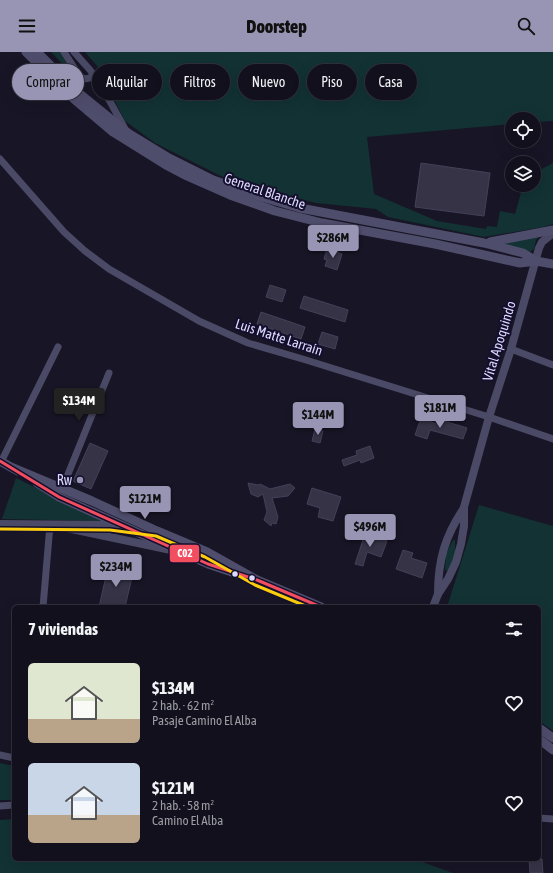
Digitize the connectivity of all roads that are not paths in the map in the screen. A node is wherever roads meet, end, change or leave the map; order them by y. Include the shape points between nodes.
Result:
1 (26, 52) edge
2 (38, 52) edge
3 (64, 52) edge
4 (74, 52) edge
5 (92, 73) edge
6 (92, 76) edge
7 (109, 100) edge
8 (128, 133) junction
9 (0, 159) edge
10 (553, 232) edge
11 (484, 243) junction
12 (536, 261) junction
13 (553, 264) edge
14 (58, 346) dead end
15 (511, 349) junction
16 (553, 365) edge
17 (109, 373) dead end
18 (489, 417) junction
19 (553, 439) edge
20 (1, 461) edge
21 (13, 468) junction
22 (62, 489) junction
23 (464, 507) junction
24 (0, 524) edge
25 (50, 524) junction
26 (130, 528) junction
27 (158, 532) junction
28 (180, 552) junction
29 (257, 580) junction
30 (438, 594) junction
31 (43, 605) edge
32 (316, 605) edge
33 (434, 605) edge
34 (541, 729) edge
35 (553, 738) edge
36 (541, 741) edge
37 (553, 750) edge
38 (0, 755) edge
39 (12, 758) edge
40 (12, 805) edge
41 (0, 806) edge
42 (541, 818) edge
43 (553, 819) edge

1 - 12 main road, General Blanche via 74,99 113,132 166,165 230,195 275,211 322,223 514,262
2 - 8 main road, General Blanche via 75,90
3 - 6 street via 80,77 84,79
4 - 5 street
7 - 8 street
8 - 11 main road, General Blanche via 191,170 258,196 321,212
9 - 18 street, Luis Matte Larraín via 64,232 85,251 199,321 248,343
10 - 11 main road
10 - 12 street, Vital Apoquindo via 542,242
11 - 12 main road, General Blanche via 523,253
12 - 13 main road, General Blanche
12 - 15 street, Vital Apoquindo
14 - 20 street
15 - 16 street
15 - 18 street, Vital Apoquindo
17 - 22 street
18 - 19 street, Luis Matte Larraín
18 - 23 street, Vital Apoquindo
20 - 21 main road
21 - 22 main road
21 - 26 main road via 59,497
22 - 27 main road
23 - 30 street, Vital Apoquindo via 446,540 438,576
23 - 30 street, Vital Apoquindo via 460,550 448,579
24 - 25 street
25 - 26 street
25 - 28 street
25 - 31 street
26 - 27 street
26 - 28 main road
27 - 29 main road via 207,552
28 - 29 main road
29 - 32 main road
30 - 33 street, Vital Apoquindo
34 - 35 main road
36 - 37 main road
38 - 39 street
40 - 41 street
42 - 43 street

